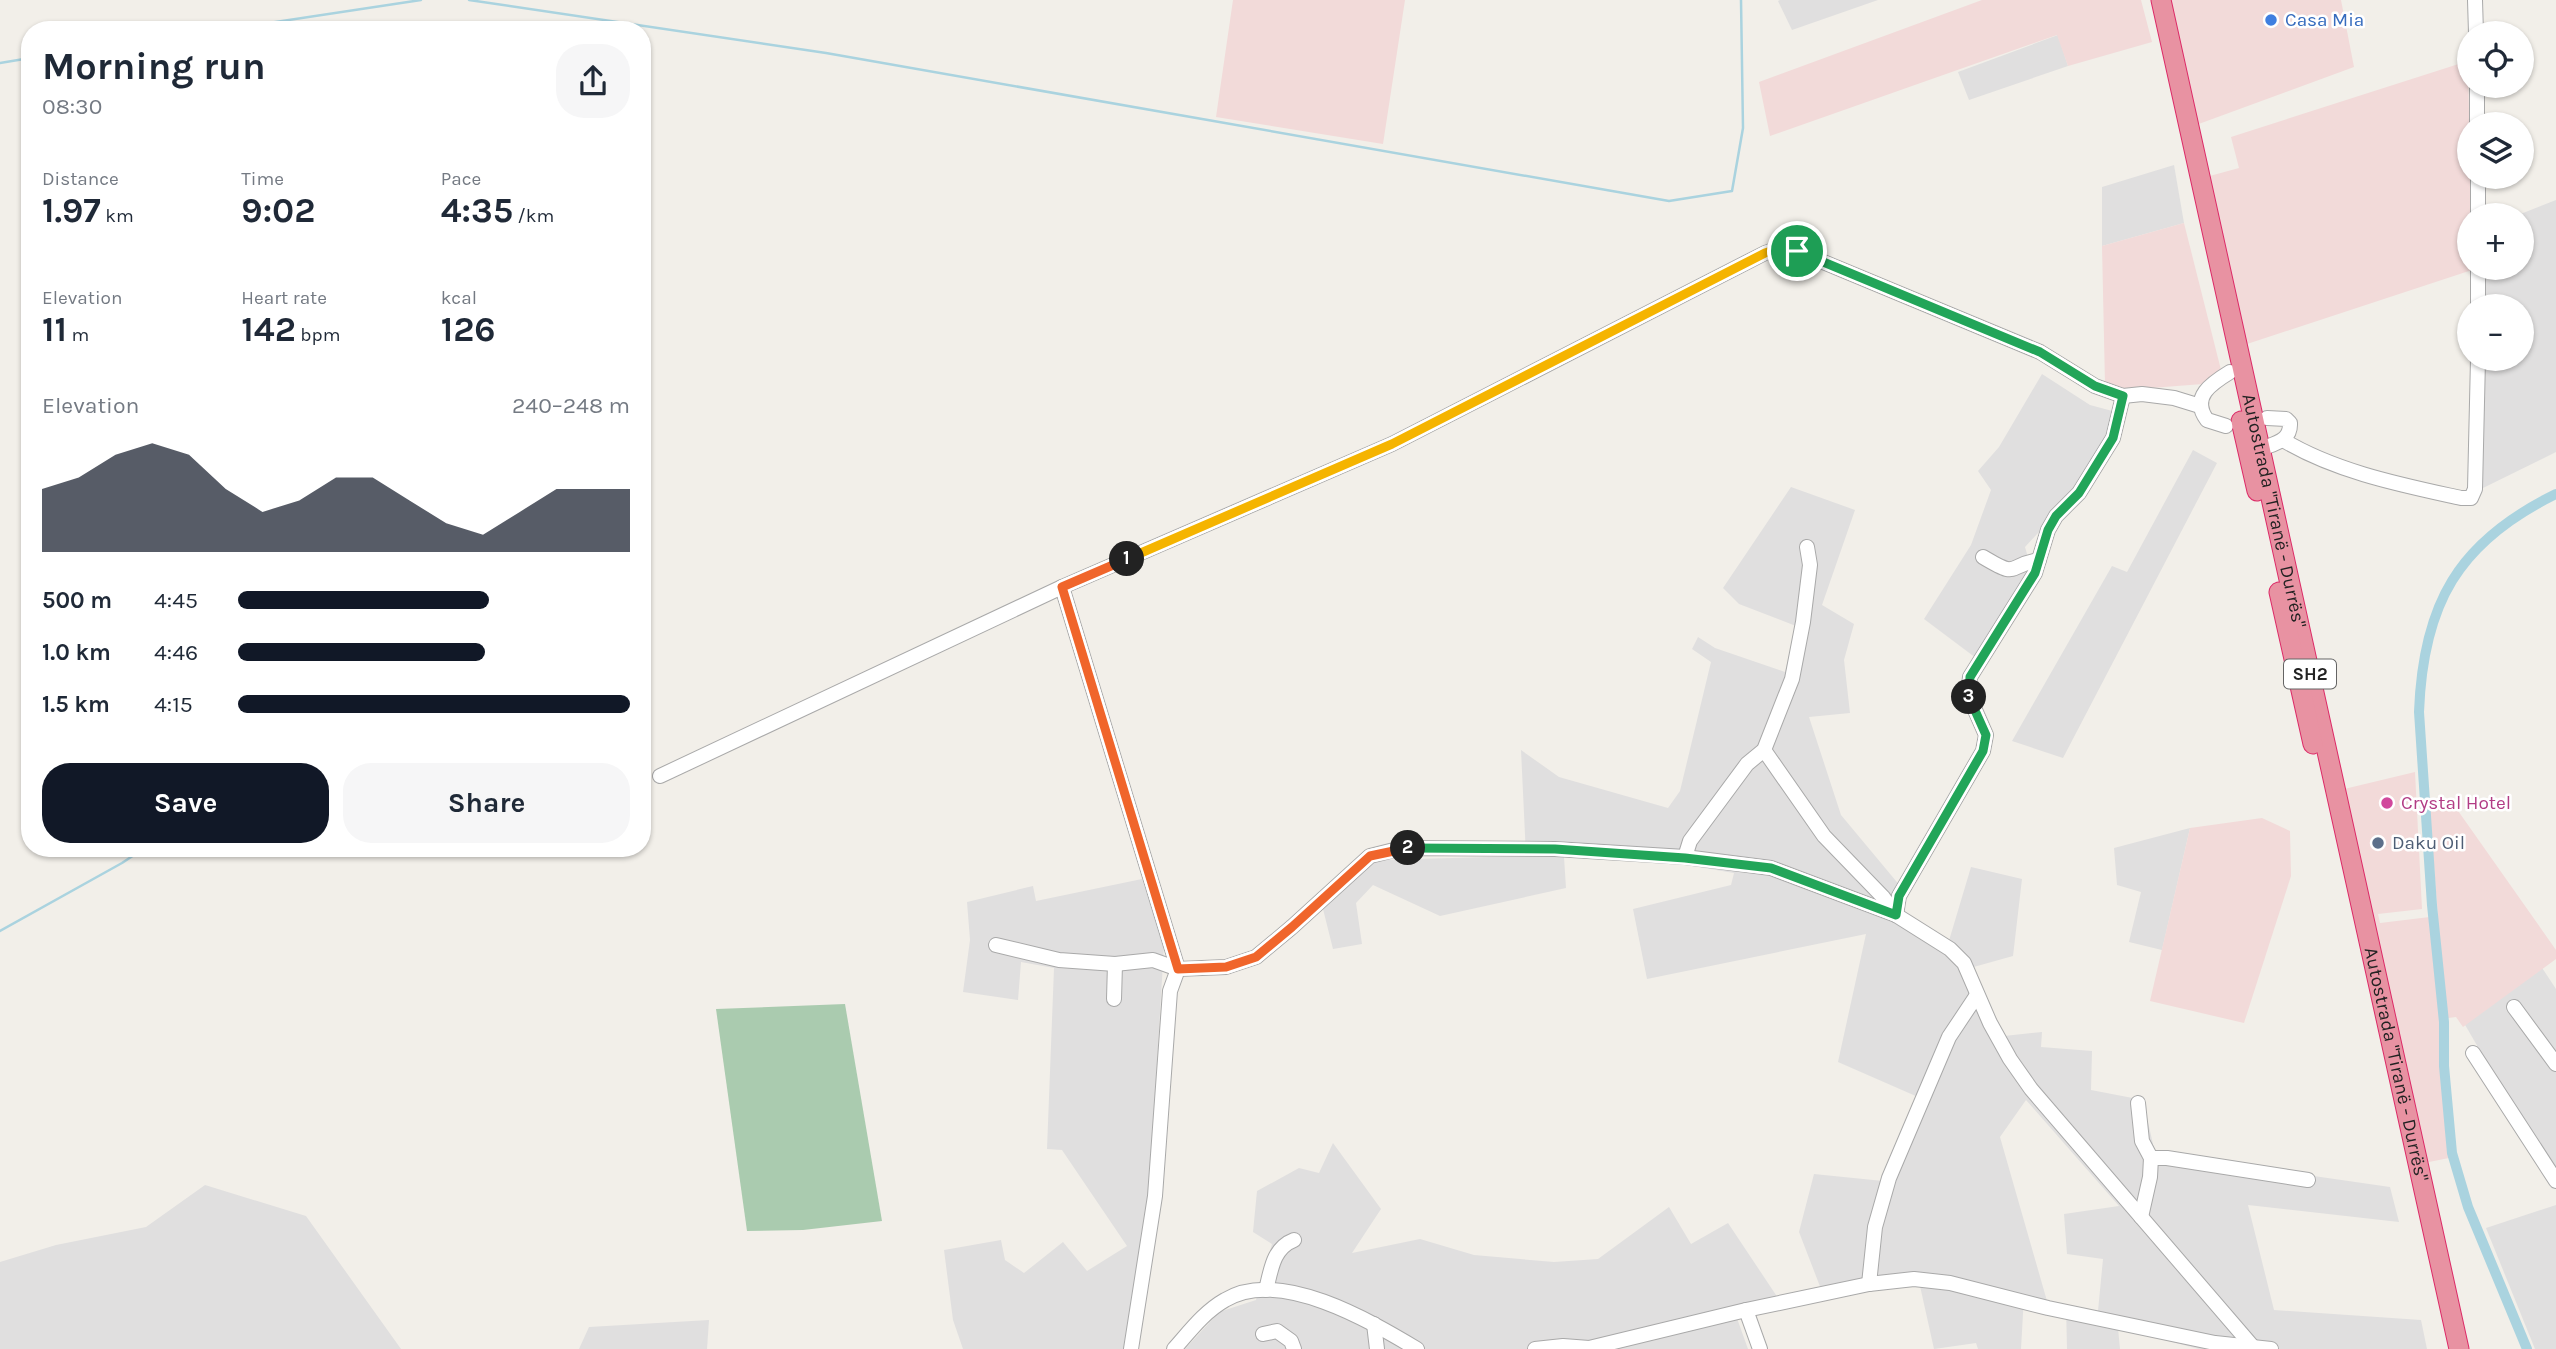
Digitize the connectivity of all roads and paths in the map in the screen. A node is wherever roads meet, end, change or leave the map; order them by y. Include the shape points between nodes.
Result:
1 (2148, 0) edge
2 (2161, 0) edge
3 (2475, 0) edge
4 (2476, 21) edge
5 (2478, 371) edge
6 (2230, 372) junction
7 (2123, 396) junction
8 (2200, 406) junction
9 (2267, 418) dead end
10 (2226, 426) dead end
11 (2283, 440) junction
12 (2261, 449) junction
13 (1807, 547) dead end
14 (1983, 557) dead end
15 (2039, 560) junction
16 (1062, 587) junction
17 (1764, 750) junction
18 (660, 776) dead end
19 (1685, 858) junction
20 (1896, 915) junction
21 (996, 945) dead end
22 (1115, 964) junction
23 (1178, 969) junction
24 (1977, 995) junction
25 (1114, 999) dead end
26 (2514, 1007) dead end
27 (2473, 1054) dead end
28 (2556, 1064) edge
29 (2137, 1103) dead end
30 (2151, 1158) junction
31 (2308, 1180) dead end
32 (2556, 1181) edge
33 (2141, 1217) junction
34 (1294, 1240) dead end
35 (1870, 1284) junction
36 (1266, 1290) junction
37 (1746, 1310) junction
38 (1374, 1324) junction
39 (1263, 1334) dead end
40 (2214, 1346) edge
41 (2253, 1347) junction
42 (1130, 1349) edge
43 (1174, 1349) edge
44 (1294, 1349) edge
45 (1377, 1349) edge
46 (1417, 1349) edge
47 (1535, 1349) edge
48 (1589, 1349) edge
49 (1760, 1349) edge
50 (2271, 1349) edge
51 (2446, 1349) edge
52 (2459, 1349) edge

1 - 6 highway, Autostrada "Tiranë - Durrës" / SH2
2 - 12 highway, Autostrada "Tiranë - Durrës" / SH2
3 - 4 street
5 - 11 street via 2471,498 2398,484 2330,462
6 - 8 street via 2209,385
6 - 51 highway, Autostrada "Tiranë - Durrës" / SH2
7 - 8 street via 2174,398
7 - 15 street via 2113,438 2079,493 2056,516
7 - 16 street via 2095,386 2040,352 1797,251 1780,248 1392,444
8 - 10 street via 2207,420
9 - 11 street via 2280,417 2290,423 2289,435
11 - 12 street
12 - 52 highway, Autostrada "Tiranë - Durrës" / SH2
13 - 17 street via 1810,565 1792,678
14 - 15 street via 2012,571
15 - 20 street via 1970,677 1968,694 1986,735 1983,751 1899,896
16 - 18 street
16 - 23 street
17 - 19 street via 1747,764 1690,841
17 - 20 street via 1824,836
19 - 20 street via 1771,868
19 - 23 street via 1555,849 1385,851 1355,867 1256,957 1226,967
20 - 24 street via 1950,948 1964,963
21 - 22 street via 1059,960
22 - 23 street via 1153,960
22 - 25 street
23 - 42 street via 1170,991 1155,1196
24 - 33 street via 2031,1089
24 - 35 street via 1949,1037 1889,1178 1875,1227
26 - 28 street
27 - 32 street
29 - 30 street via 2142,1141
30 - 31 street
30 - 33 street
33 - 41 street
34 - 36 street via 1285,1243 1273,1260
35 - 37 street
35 - 40 street via 1914,1279 1950,1283
36 - 38 street via 1334,1304
36 - 43 street via 1227,1299 1204,1315
37 - 48 street
37 - 49 street
38 - 45 street
38 - 46 street
39 - 44 street via 1277,1331
40 - 41 street
41 - 50 street
47 - 48 street

